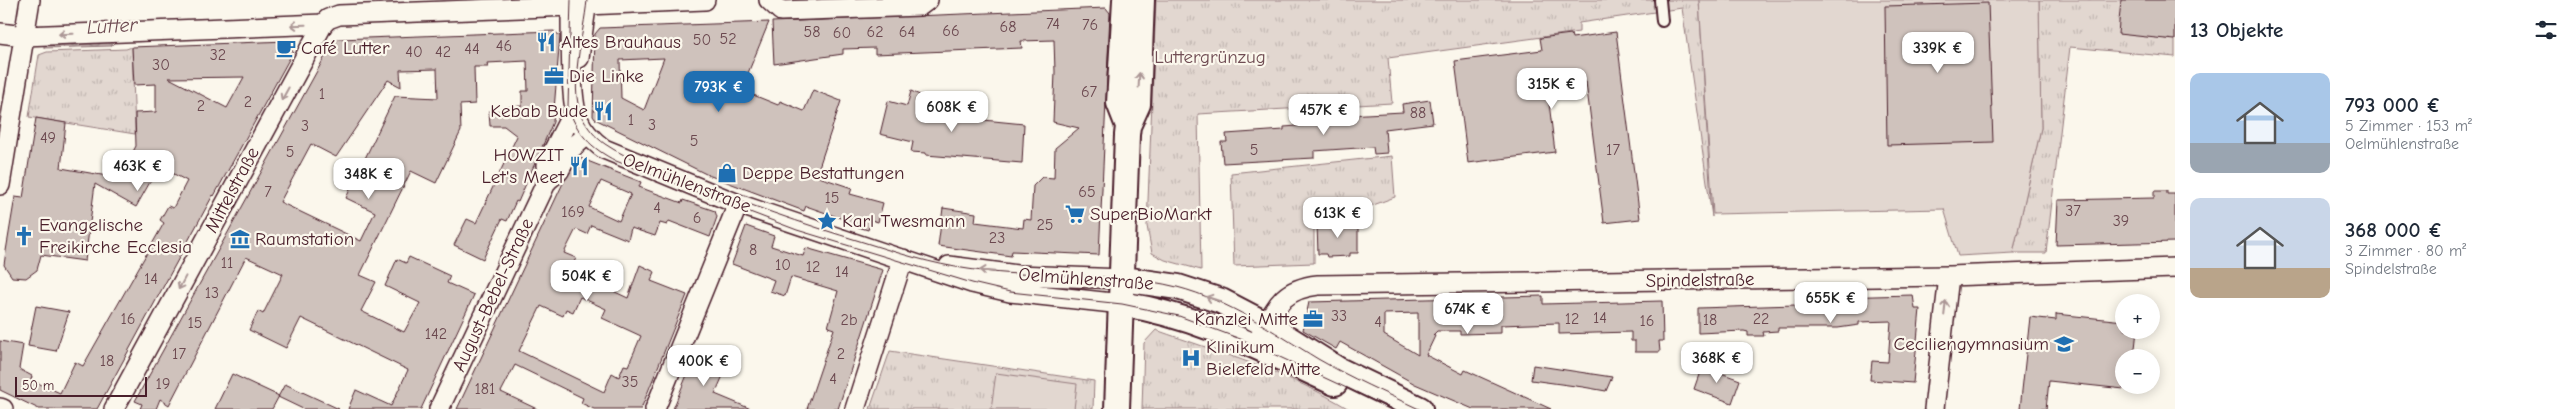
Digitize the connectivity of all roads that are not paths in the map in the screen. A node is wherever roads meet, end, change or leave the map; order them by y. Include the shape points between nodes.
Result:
1 (30, 0) edge
2 (705, 0) edge
3 (769, 0) edge
4 (928, 0) edge
5 (1125, 0) edge
6 (1142, 0) edge
7 (1660, 0) edge
8 (579, 3) edge
9 (1662, 21) dead end
10 (323, 24) junction
11 (0, 33) edge
12 (24, 36) junction
13 (574, 110) junction
14 (1128, 126) junction
15 (587, 135) junction
16 (547, 181) junction
17 (0, 185) edge
18 (738, 204) junction
19 (904, 259) junction
20 (2175, 268) edge
21 (1949, 276) junction
22 (1123, 279) junction
23 (1122, 304) junction
24 (1266, 325) junction
25 (1255, 346) junction
26 (114, 409) edge
27 (439, 409) edge
28 (655, 409) edge
29 (855, 409) edge
30 (1117, 409) edge
31 (1391, 409) edge
32 (1420, 409) edge
33 (1934, 409) edge

1 - 12 street
2 - 8 street
3 - 4 street via 781,11 920,6
5 - 14 street via 1119,103
14 -> 6 street via 1138,104
7 - 9 lane
8 - 10 street via 339,15
8 - 13 street via 572,78
10 -> 12 street
10 -> 26 street, Mittelstraße
11 - 12 street
12 - 17 street
13 - 15 street, Oelmühlenstraße
13 - 16 street, August-Bebel-Straße via 546,165
14 - 22 street
15 - 16 street, August-Bebel-Straße via 570,150 559,171
15 - 18 street, Oelmühlenstraße via 604,150
16 - 27 street, August-Bebel-Straße
18 - 19 street, Oelmühlenstraße
18 - 28 street
22 -> 19 street, Oelmühlenstraße via 1017,274
19 - 23 street, Oelmühlenstraße via 972,283 1010,292
19 - 29 street
20 - 21 street, Spindelstraße
21 - 24 street, Spindelstraße via 1318,285 1303,287 1281,299
33 -> 21 street
22 - 23 street
24 -> 22 street, Oelmühlenstraße via 1221,301 1187,290
23 - 25 street, Oelmühlenstraße via 1179,316
23 - 30 street
24 - 25 street, Spindelstraße
24 - 32 street, Oelmühlenstraße via 1337,369
25 - 31 street, Oelmühlenstraße

